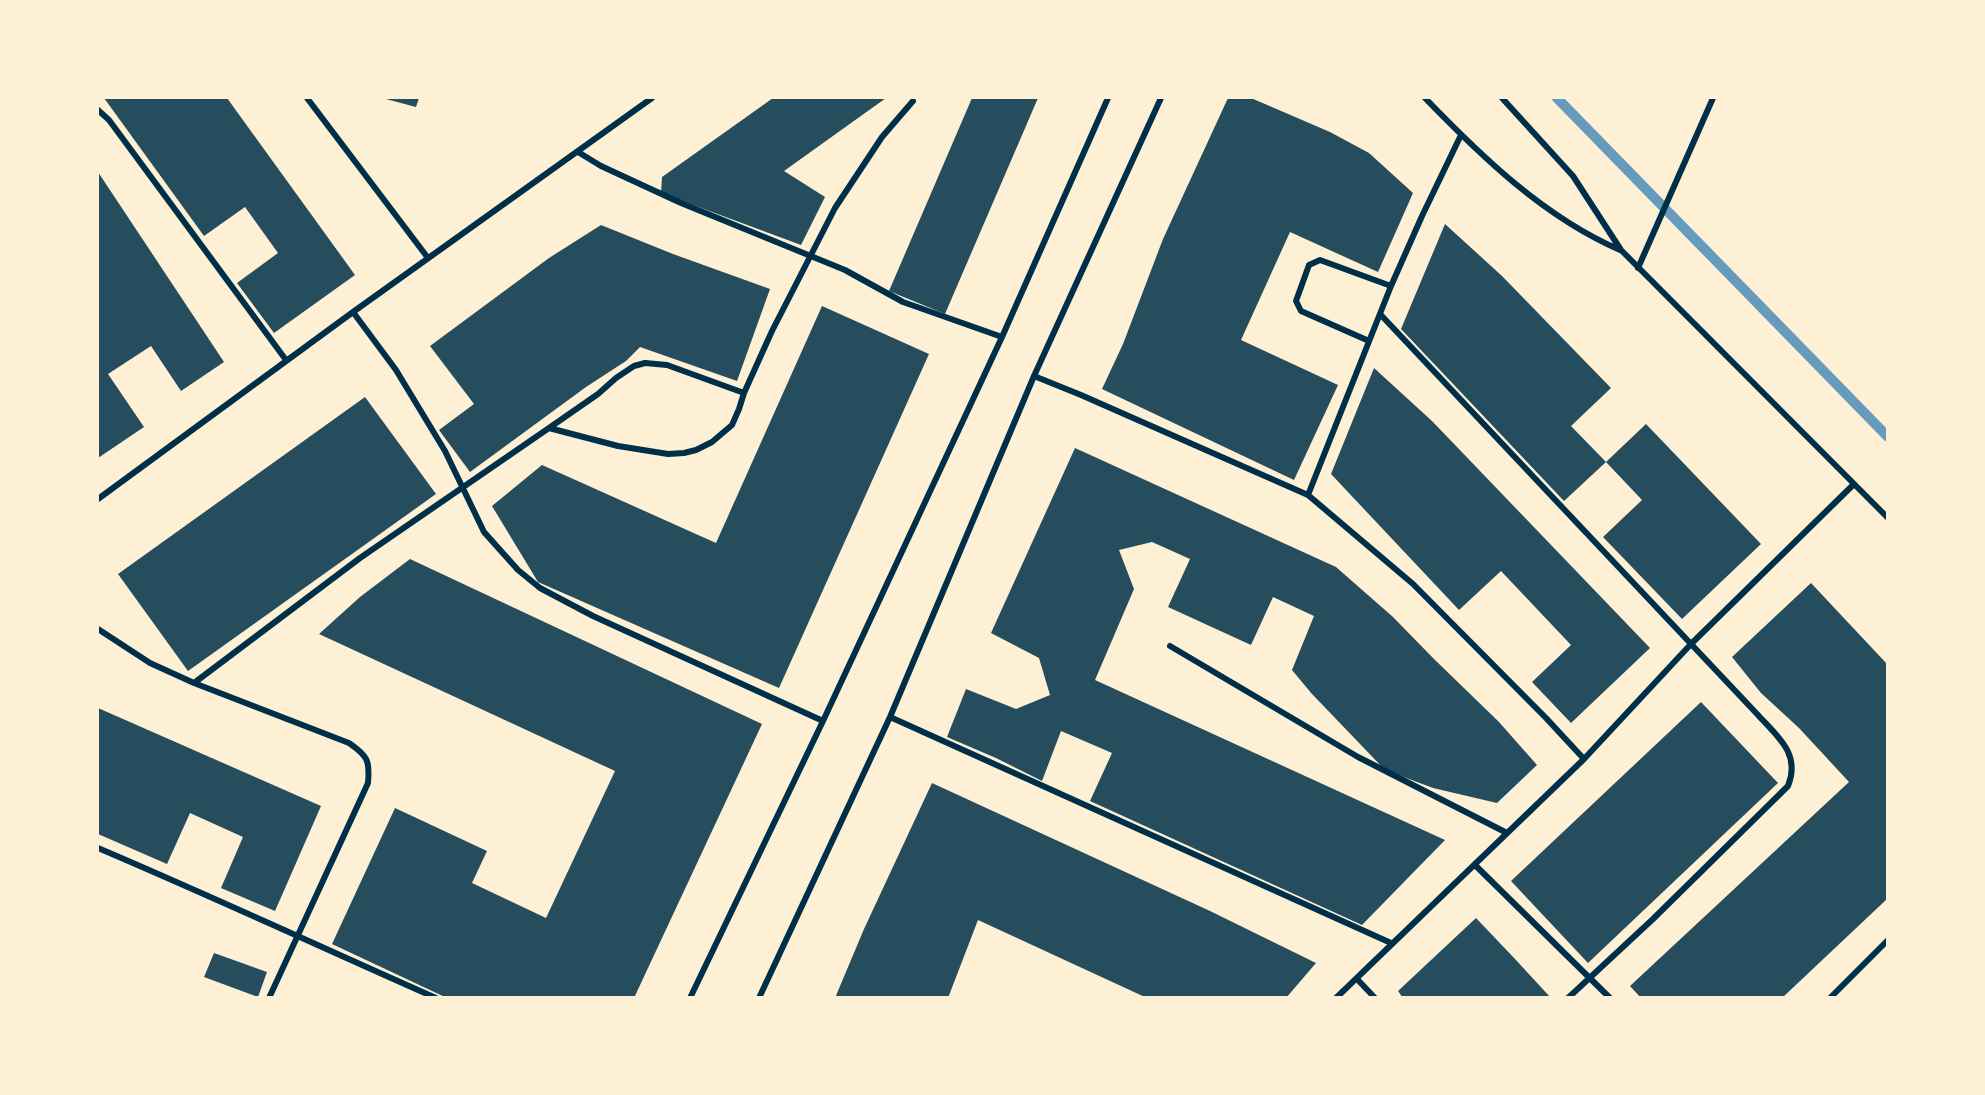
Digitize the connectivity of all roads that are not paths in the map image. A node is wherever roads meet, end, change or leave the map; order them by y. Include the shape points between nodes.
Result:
1 (307, 98) edge
2 (652, 98) edge
3 (1108, 98) edge
4 (1161, 98) edge
5 (1425, 98) edge
6 (1502, 98) edge
7 (1713, 98) edge
8 (913, 101) dead end
9 (98, 110) edge
10 (1461, 135) junction
11 (578, 152) junction
12 (1620, 250) junction
13 (809, 256) junction
14 (428, 258) junction
15 (1638, 268) junction
16 (1391, 286) junction
17 (353, 312) junction
18 (1380, 314) junction
19 (1002, 337) junction
20 (1369, 341) junction
21 (286, 360) junction
22 (1034, 376) junction
23 (744, 393) junction
24 (549, 428) junction
25 (1853, 485) junction
26 (462, 488) junction
27 (1308, 495) junction
28 (98, 499) edge
29 (1887, 518) edge
30 (98, 629) edge
31 (1690, 644) junction
32 (1170, 646) dead end
33 (194, 684) junction
34 (890, 717) junction
35 (823, 721) junction
36 (1584, 759) junction
37 (1507, 833) junction
38 (98, 848) edge
39 (1474, 865) junction
40 (298, 937) junction
41 (1887, 940) edge
42 (1391, 943) junction
43 (1588, 978) junction
44 (1357, 979) junction
45 (269, 998) edge
46 (436, 998) edge
47 (690, 998) edge
48 (759, 998) edge
49 (1336, 998) edge
50 (1375, 998) edge
51 (1568, 998) edge
52 (1610, 998) edge
53 (1830, 998) edge

1 - 14 street
2 - 11 street
3 - 19 street
4 - 22 street
5 - 10 street
6 - 12 street via 1573,176
7 - 15 street
8 - 13 street via 858,170
9 - 21 street
10 - 12 street via 1563,220
10 - 16 street
11 - 13 street via 681,203
11 - 14 street
12 - 15 street
13 - 19 street via 845,270 903,302
13 - 23 street
14 - 17 street
15 - 25 street
16 - 18 street
16 - 20 street via 1320,260 1309,265 1306,272 1296,301 1301,311
17 - 21 street
17 - 26 street via 396,370 445,451
18 - 20 street
18 - 31 street
19 - 35 street
20 - 27 street
21 - 28 street
22 - 27 street
22 - 34 street
23 - 24 street via 667,365 645,363 616,378
23 - 24 street via 732,425 712,442 684,453 641,451
24 - 26 street
25 - 29 street
25 - 31 street
26 - 33 street via 360,558
26 - 35 street via 484,532 540,588
27 - 36 street via 1413,584
30 - 33 street via 150,663
31 - 36 street
31 - 43 street via 1785,744 1792,760 1792,775 1776,798
32 - 37 street via 1358,757
33 - 40 street via 349,743 370,764 368,783
34 - 42 street
34 - 48 street
35 - 47 street
36 - 37 street
37 - 39 street
38 - 40 street
39 - 42 street
39 - 43 street
40 - 45 street
40 - 46 street
41 - 53 street
42 - 44 street
43 - 51 street
43 - 52 street
44 - 49 street
44 - 50 street

